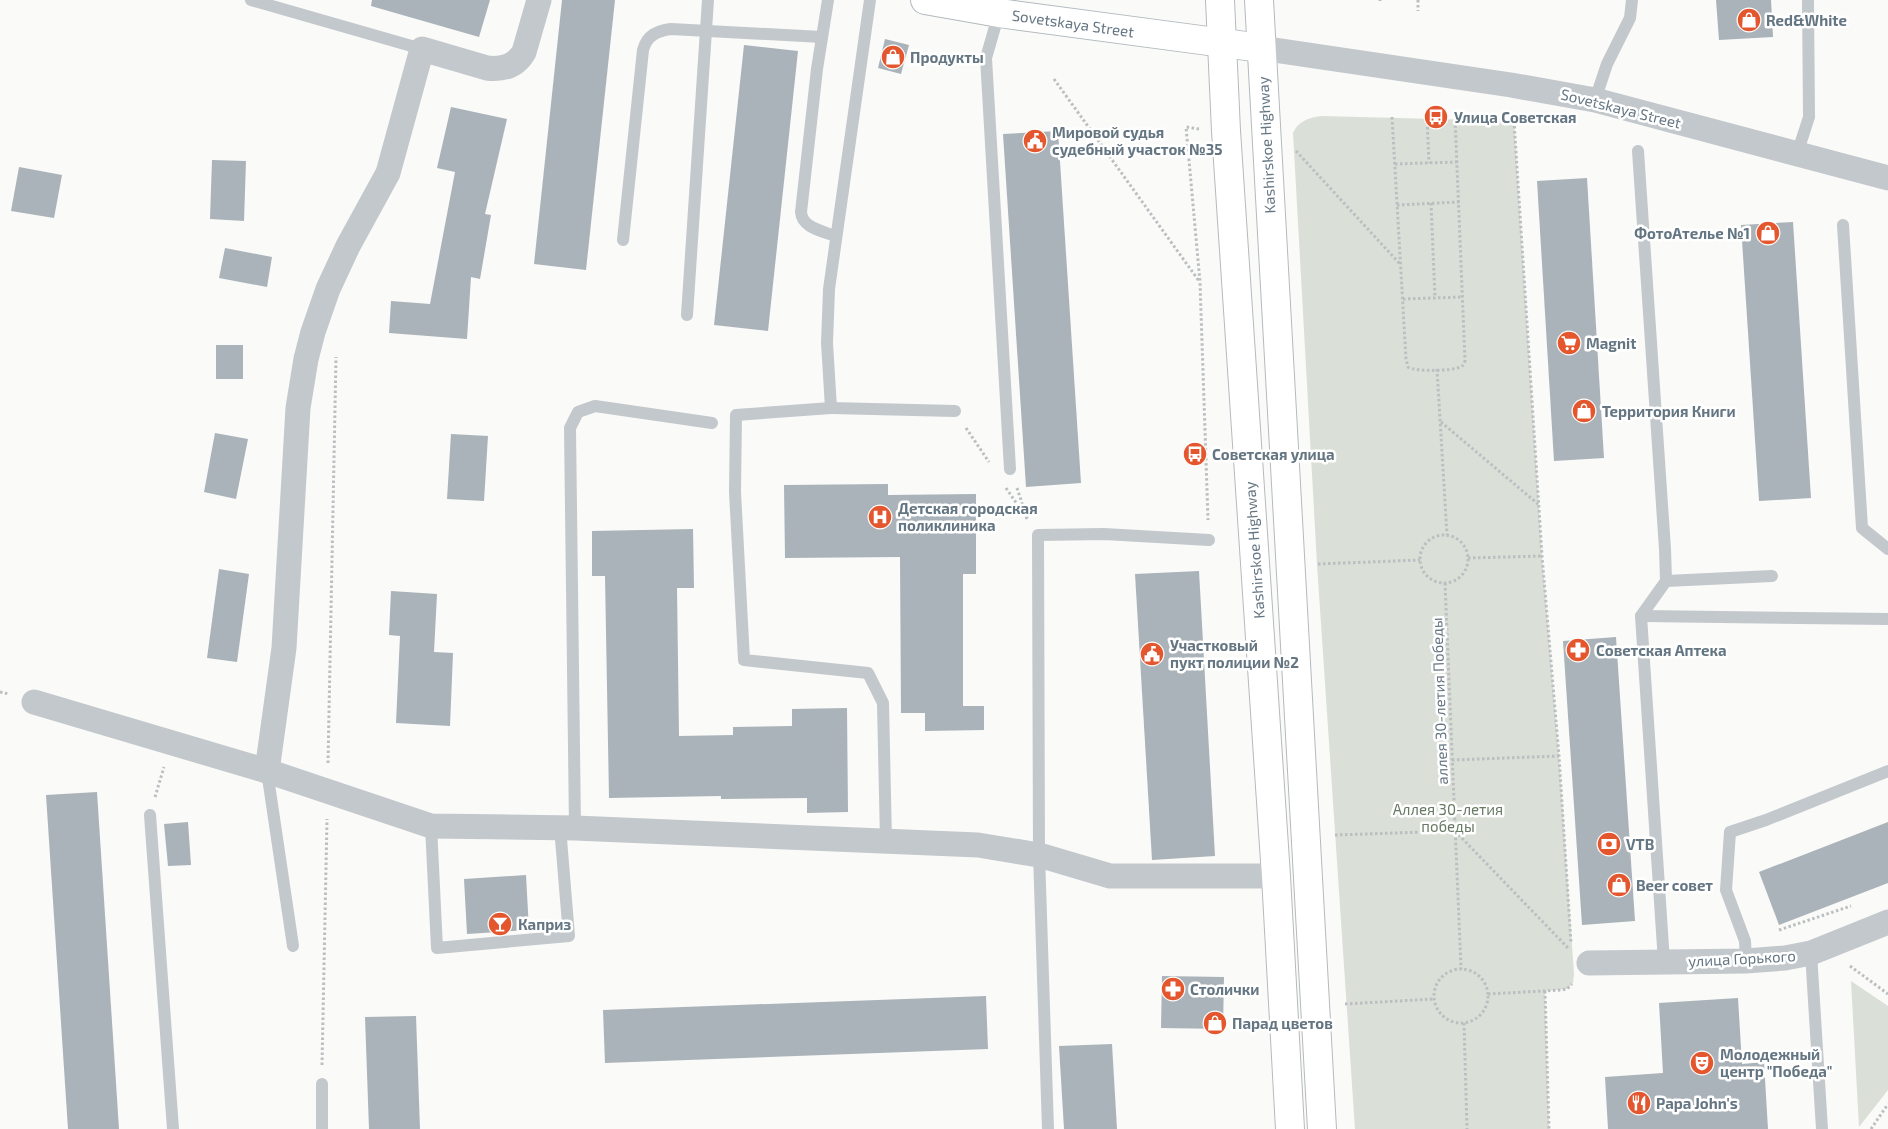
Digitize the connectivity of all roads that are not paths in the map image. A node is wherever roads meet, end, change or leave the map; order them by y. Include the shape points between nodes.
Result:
1 (251, 0) edge
2 (539, 0) edge
3 (708, 0) edge
4 (828, 0) edge
5 (870, 0) edge
6 (925, 0) edge
7 (1220, 0) edge
8 (1258, 0) edge
9 (1632, 0) edge
10 (1808, 0) edge
11 (954, 3) edge
12 (1000, 13) junction
13 (706, 30) junction
14 (822, 37) junction
15 (1222, 43) junction
16 (1261, 48) junction
17 (422, 49) junction
18 (1595, 100) junction
19 (1638, 151) dead end
20 (1798, 154) junction
21 (1888, 178) edge
22 (1843, 225) dead end
23 (835, 236) junction
24 (623, 240) dead end
25 (687, 315) dead end
26 (831, 408) junction
27 (954, 411) dead end
28 (712, 423) dead end
29 (1010, 469) road end
30 (1210, 540) road end
31 (1888, 549) edge
32 (1772, 576) dead end
33 (1666, 581) junction
34 (1641, 616) junction
35 (1888, 618) edge
36 (34, 702) dead end
37 (267, 771) junction
38 (1888, 771) edge
39 (150, 814) road end
40 (430, 826) junction
41 (568, 828) junction
42 (886, 841) junction
43 (1039, 855) junction
44 (1276, 876) junction
45 (1888, 922) edge
46 (293, 946) dead end
47 (1746, 951) junction
48 (1817, 951) junction
49 (1664, 962) junction
50 (1589, 963) road end
51 (322, 1084) road end
52 (173, 1129) edge
53 (322, 1129) edge
54 (1048, 1129) edge
55 (1290, 1129) edge
56 (1322, 1129) edge
57 (1822, 1129) edge

1 - 17 lane
2 - 17 street via 524,52 514,64 487,68
3 - 13 lane
4 - 14 lane
5 - 23 lane
6 - 11 main road, Sovetskaya Street
7 - 15 main road, Kashirskoe Highway
8 - 16 main road, Kashirskoe Highway
9 - 18 lane via 1630,18 1607,64
10 - 20 lane via 1809,117
11 - 12 main road, Sovetskaya Street
12 - 15 main road, Sovetskaya Street
12 - 29 lane via 986,58
13 - 14 lane
13 - 24 lane via 662,30 645,43
13 - 25 lane
14 - 23 lane via 801,212 807,224
15 - 16 main road
15 - 44 main road, Kashirskoe Highway
16 - 18 street, Sovetskaya Street
16 - 56 main road, Kashirskoe Highway
17 - 37 street via 388,173 328,289 304,367 296,424 284,640
18 - 20 street, Sovetskaya Street
19 - 33 lane
20 - 21 street, Sovetskaya Street
22 - 31 lane via 1862,528
23 - 26 lane via 827,324
26 - 27 lane
26 - 42 lane via 736,415 735,492 744,660 868,673 883,703
28 - 41 lane via 595,406 578,412 570,428
30 - 43 lane via 1104,534 1038,535
32 - 33 lane
33 - 34 lane
34 - 35 lane
34 - 49 lane
36 - 37 street
37 - 40 street
37 - 46 lane
38 - 47 lane via 1730,832 1726,890
39 - 52 lane
40 - 41 street
40 - 41 lane via 437,948 569,936
41 - 42 street
42 - 43 street via 978,845
43 - 44 street via 1110,876
43 - 54 lane
44 - 55 main road, Kashirskoe Highway
45 - 48 street, улица Горького
47 - 48 street, улица Горького via 1785,958
47 - 49 street, улица Горького
48 - 57 lane
49 - 50 street, улица Горького
51 - 53 lane

